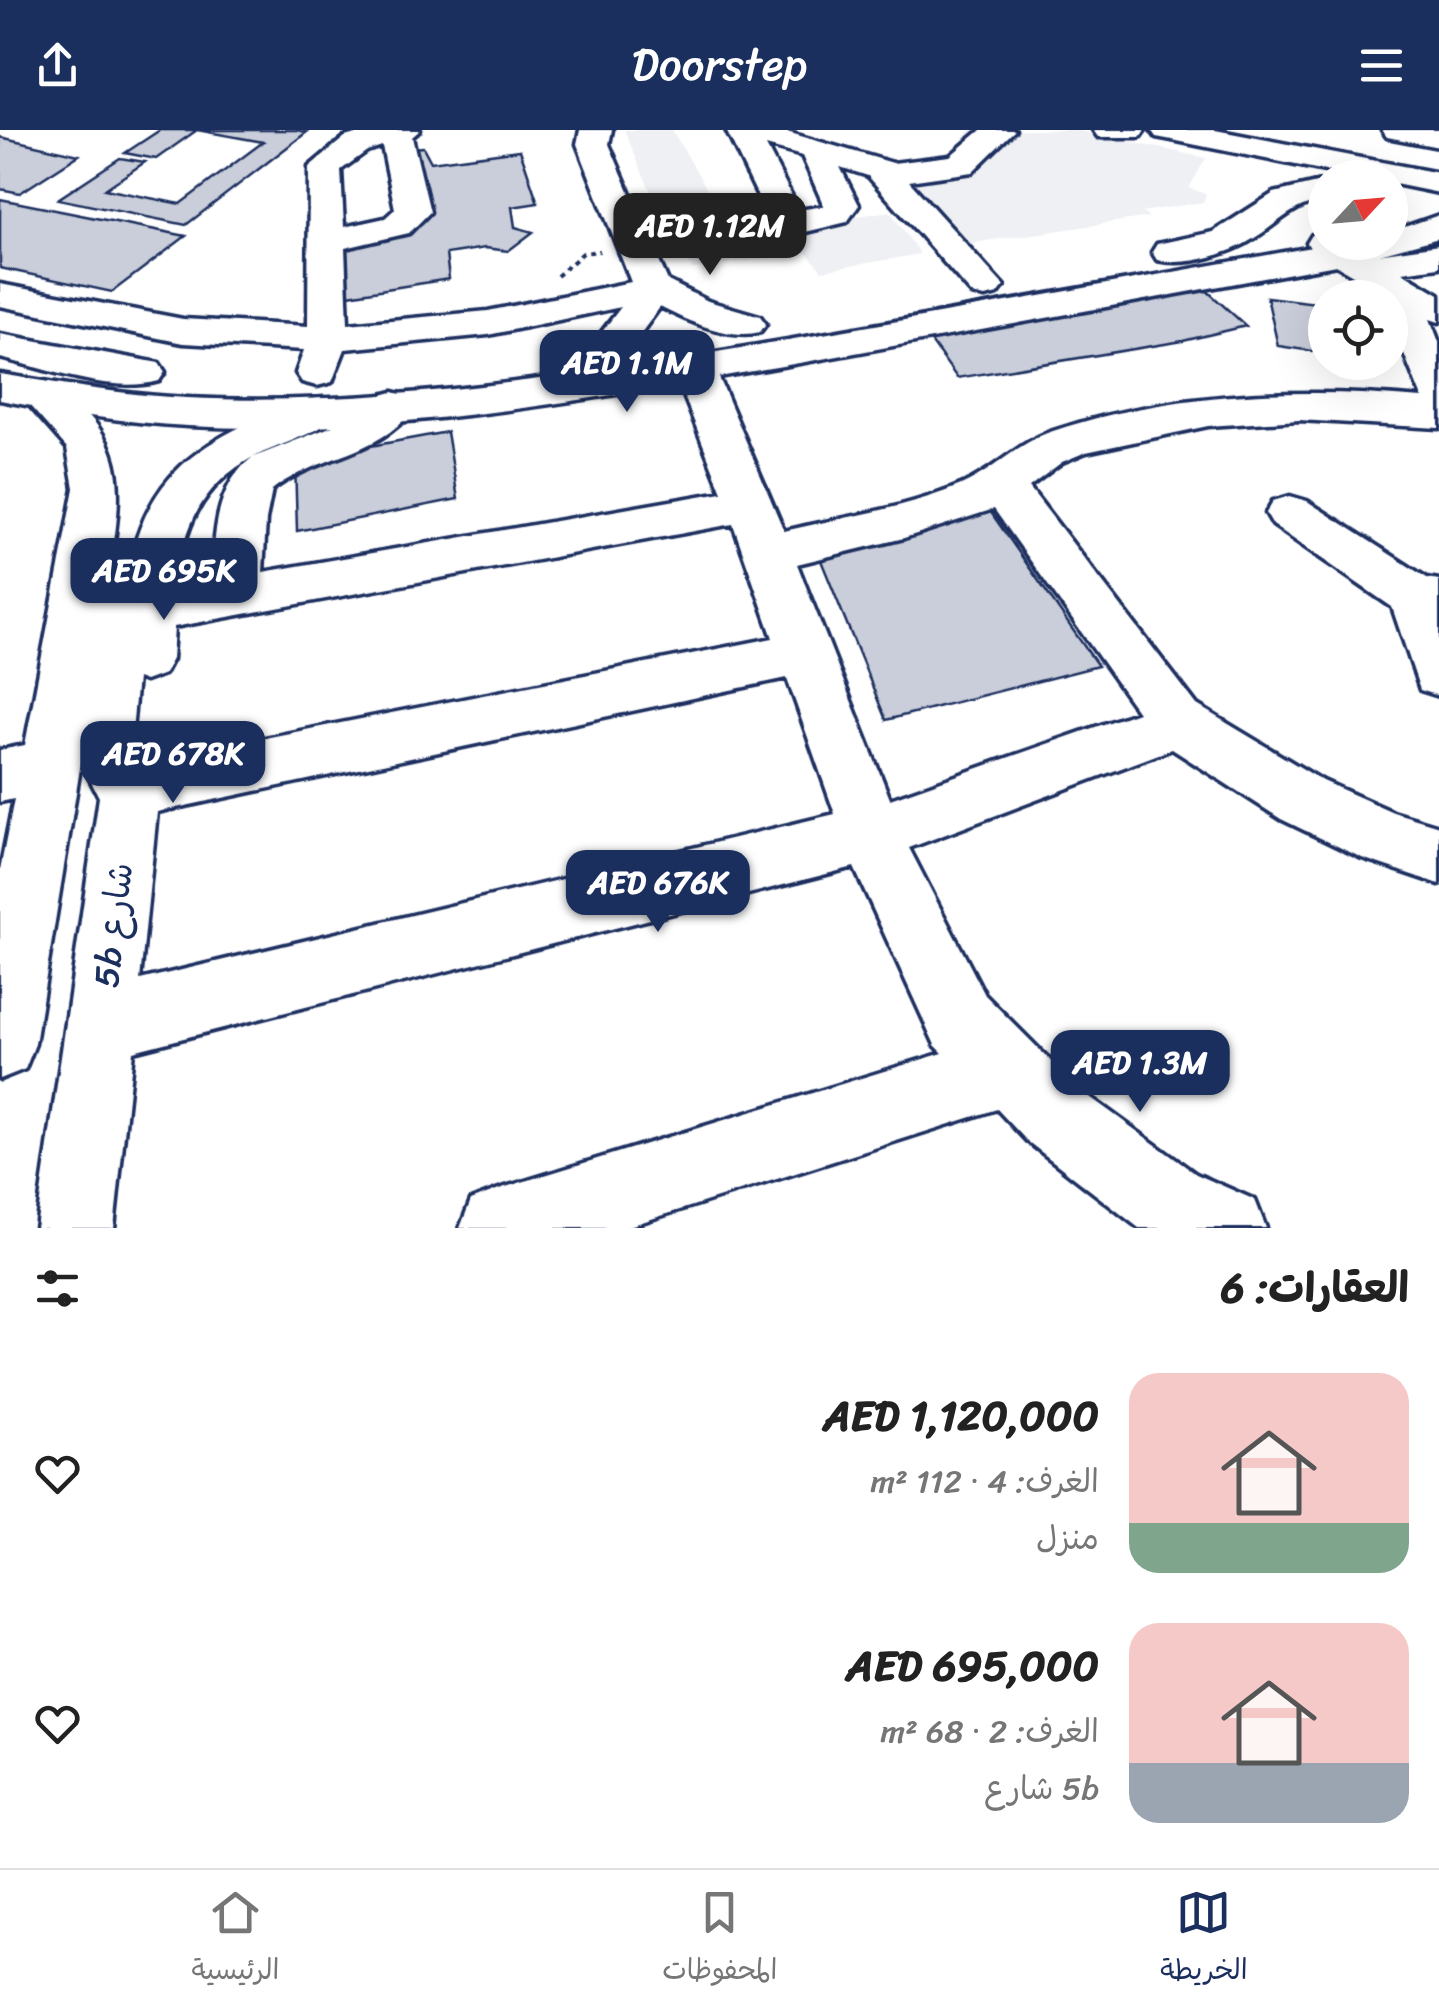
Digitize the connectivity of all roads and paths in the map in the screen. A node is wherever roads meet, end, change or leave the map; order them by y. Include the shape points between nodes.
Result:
1 (596, 130) edge
2 (744, 130) edge
3 (999, 130) edge
4 (1109, 130) edge
5 (1129, 130) edge
6 (1166, 130) edge
7 (1320, 130) edge
8 (1398, 130) edge
9 (400, 131) edge
10 (1439, 138) edge
11 (813, 147) junction
12 (1439, 152) edge
13 (887, 174) junction
14 (1439, 183) edge
15 (1308, 190) edge
16 (1251, 197) junction
17 (790, 225) junction
18 (1439, 226) edge
19 (1408, 238) edge
20 (327, 240) junction
21 (636, 246) junction
22 (1439, 256) edge
23 (1408, 257) edge
24 (1341, 260) edge
25 (1352, 260) edge
26 (1353, 260) edge
27 (985, 286) junction
28 (652, 288) junction
29 (0, 295) edge
30 (1439, 310) edge
31 (78, 312) junction
32 (549, 314) junction
33 (746, 324) junction
34 (328, 336) junction
35 (0, 346) edge
36 (611, 346) junction
37 (101, 368) junction
38 (694, 368) junction
39 (22, 392) edge
40 (1439, 392) edge
41 (318, 396) junction
42 (393, 406) junction
43 (1439, 414) edge
44 (1002, 485) junction
45 (1290, 513) dead end
46 (759, 528) junction
47 (236, 596) junction
48 (1427, 598) edge
49 (80, 604) junction
50 (151, 610) junction
51 (806, 653) junction
52 (1439, 674) edge
53 (1177, 722) junction
54 (25, 771) edge
55 (130, 790) junction
56 (874, 833) junction
57 (1439, 855) edge
58 (101, 1024) junction
59 (0, 1044) edge
60 (1008, 1070) junction
61 (75, 1228) edge
62 (499, 1228) edge
63 (1227, 1228) edge

1 - 21 street via 593,144
2 - 11 street
2 - 17 street
3 - 13 street via 960,166
4 - 5 street
6 - 14 street
6 - 16 street via 1204,150
7 - 12 street
8 - 10 street
9 - 20 street via 356,144 325,168
9 - 20 street via 413,212 397,226
11 - 13 street
11 - 17 street via 842,205 835,215
13 - 27 street
15 - 16 street
16 - 27 street via 1236,235 1215,243
17 - 21 street
18 - 19 street
20 - 34 street
21 - 28 street
21 - 32 path via 583,253 542,289
22 - 23 street
24 - 38 street via 1250,269
25 - 40 street
26 - 30 street
27 - 33 street
28 - 32 street
28 - 33 street
28 - 36 street
29 - 31 street
31 - 34 street via 208,334
31 - 37 street
32 - 34 street
33 - 36 street
34 - 41 street
35 - 37 street
36 - 41 street
37 - 41 street via 226,379
38 - 42 street
38 - 46 street
39 - 41 street via 185,412
39 - 49 street via 82,434 98,473
41 - 42 street
41 - 50 street, 5b شارع via 187,486 160,536
42 - 47 street via 366,432 255,480 246,494
43 - 44 street via 1291,406 1212,410 1057,445
44 - 46 street via 959,504
44 - 53 street
45 - 48 street
46 - 47 street
46 - 51 street
47 - 50 street
48 - 52 street
49 - 54 street
49 - 55 street via 107,598 123,606 101,733 108,765
50 - 55 street, 5b شارع
51 - 55 street
51 - 56 street
53 - 56 street
53 - 57 street via 1302,800
54 - 59 street
55 - 58 street, 5b شارع
56 - 58 street
56 - 60 street via 888,877 960,1020
58 - 61 street, 5b شارع
60 - 62 street
60 - 63 street via 1053,1115 1168,1202

